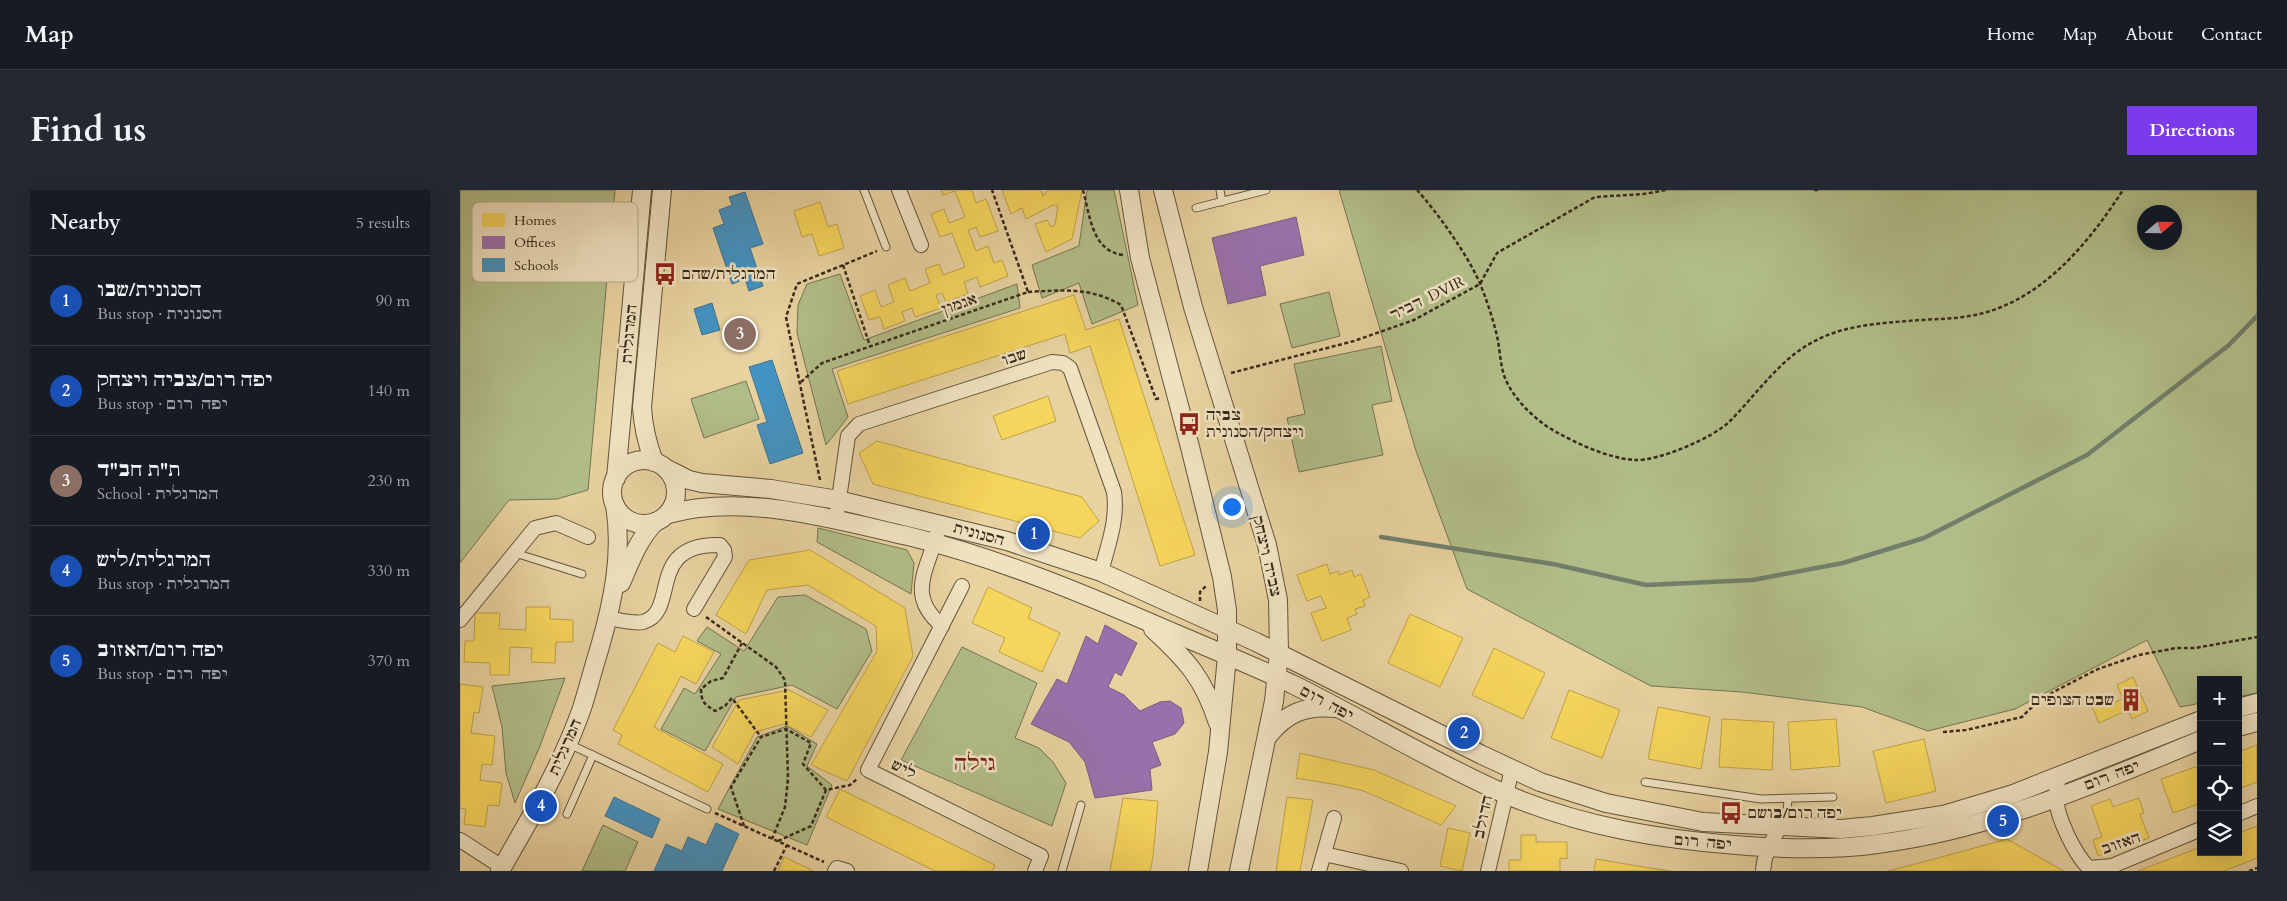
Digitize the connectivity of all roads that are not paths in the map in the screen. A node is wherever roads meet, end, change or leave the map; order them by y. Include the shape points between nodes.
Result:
1 (642, 190) edge
2 (662, 190) edge
3 (864, 190) edge
4 (899, 190) edge
5 (1129, 190) edge
6 (1163, 190) edge
7 (1220, 190) edge
8 (1266, 190) edge
9 (1222, 202) junction
10 (1196, 208) dead end
11 (638, 234) edge
12 (921, 245) dead end
13 (886, 247) road end
14 (634, 282) edge
15 (660, 465) junction
16 (616, 478) junction
17 (830, 498) junction
18 (615, 505) junction
19 (662, 518) junction
20 (836, 520) junction
21 (940, 523) junction
22 (588, 537) dead end
23 (934, 543) junction
24 (515, 553) junction
25 (1101, 572) junction
26 (582, 574) dead end
27 (962, 586) dead end
28 (694, 609) road end
29 (609, 616) junction
30 (460, 620) edge
31 (1144, 620) junction
32 (942, 626) junction
33 (1228, 628) junction
34 (1279, 653) junction
35 (1227, 656) junction
36 (1277, 678) junction
37 (2257, 703) edge
38 (2242, 707) edge
39 (1338, 709) junction
40 (2198, 721) edge
41 (2257, 722) edge
42 (2242, 727) edge
43 (1220, 729) junction
44 (1268, 736) junction
45 (2197, 742) edge
46 (566, 743) junction
47 (593, 755) junction
48 (1512, 769) junction
49 (2058, 776) junction
50 (1645, 782) dead end
51 (1505, 793) junction
52 (1833, 797) dead end
53 (2056, 797) junction
54 (1788, 799) junction
55 (1081, 805) dead end
56 (2257, 806) edge
57 (707, 809) road end
58 (2242, 812) edge
59 (567, 814) dead end
60 (1334, 818) dead end
61 (1780, 827) junction
62 (2197, 831) edge
63 (460, 840) edge
64 (1768, 847) junction
65 (1324, 854) junction
66 (504, 870) edge
67 (1035, 871) edge
68 (1062, 871) edge
69 (1198, 871) edge
70 (1239, 871) edge
71 (1319, 871) edge
72 (1401, 871) edge
73 (1488, 871) edge
74 (1763, 871) edge

1 - 11 street, המרגלית
2 - 15 street, המרגלית via 642,408 646,440
3 - 13 lane
4 - 12 street
5 - 33 street via 1140,258 1222,577
6 - 34 street, צביה ויצחק via 1193,307 1267,545 1278,600
7 - 9 lane
8 - 9 lane
9 - 10 lane
14 - 16 street, המרגלית
15 - 16 street via 645,460 628,465
15 - 17 street, הסנונית via 688,480 702,483
15 - 19 street via 675,485 676,495
16 - 18 street via 613,486
17 - 20 street, שבו
17 - 21 street, הסנונית
17 - 25 street, שבו via 848,436 860,424 1052,362 1063,362 1070,368 1114,492 1115,520
18 - 19 street via 636,523
18 - 29 street, המרגלית via 620,543
19 - 20 street, הסנונית via 700,506 727,505
19 - 29 street, המרגלית via 636,546
20 - 23 street, הסנונית
21 - 23 street
21 - 25 street, הסנונית
22 - 24 street via 556,523 542,526 535,528
23 - 31 street, הסנונית via 1030,572
23 - 32 street via 920,587 924,605
24 - 26 lane
24 - 30 street
25 - 33 street, הסנונית
27 - 32 street, ליש
28 - 29 street via 725,557 720,545 699,546 677,557 668,573 659,607 645,621 636,623
29 - 46 street, המרגלית via 581,709
31 - 35 street, הסנונית
31 - 43 street via 1195,672 1210,698
32 - 67 street, ליש via 868,770 1041,856
33 - 34 street, הסנונית
33 - 35 street
34 - 36 street, צביה ויצחק
34 - 48 street, יפה רום
35 - 36 street, יפה רום
35 - 43 street
36 - 39 street, יפה רום
36 - 44 street, צביה ויצחק
37 - 38 street
39 - 44 street via 1319,707 1297,711 1281,721
39 - 51 street, יפה רום
40 - 49 street, יפה רום
41 - 42 street
43 - 69 street
44 - 70 street, צביה ויצחק
45 - 53 street, יפה רום
46 - 47 lane
46 - 66 street, המרגלית via 546,790
47 - 57 lane
47 - 59 lane
48 - 51 street, הדולב
48 - 61 street, יפה רום via 1577,795 1646,812 1703,822
49 - 53 street, האזוב
49 - 61 street, יפה רום via 1976,806 1926,818 1841,829
50 - 54 lane via 1761,799
51 - 64 street, יפה רום via 1577,820 1650,836
51 - 73 street, הדולב
52 - 54 lane
53 - 62 street, האזוב via 2061,817 2080,859 2089,868 2112,866
53 - 64 street, יפה רום via 1981,824 1912,839 1843,848
54 - 61 lane via 1787,812
55 - 68 lane
56 - 58 street
60 - 65 street
61 - 64 street
63 - 66 street
64 - 74 street
65 - 71 street
65 - 72 street

